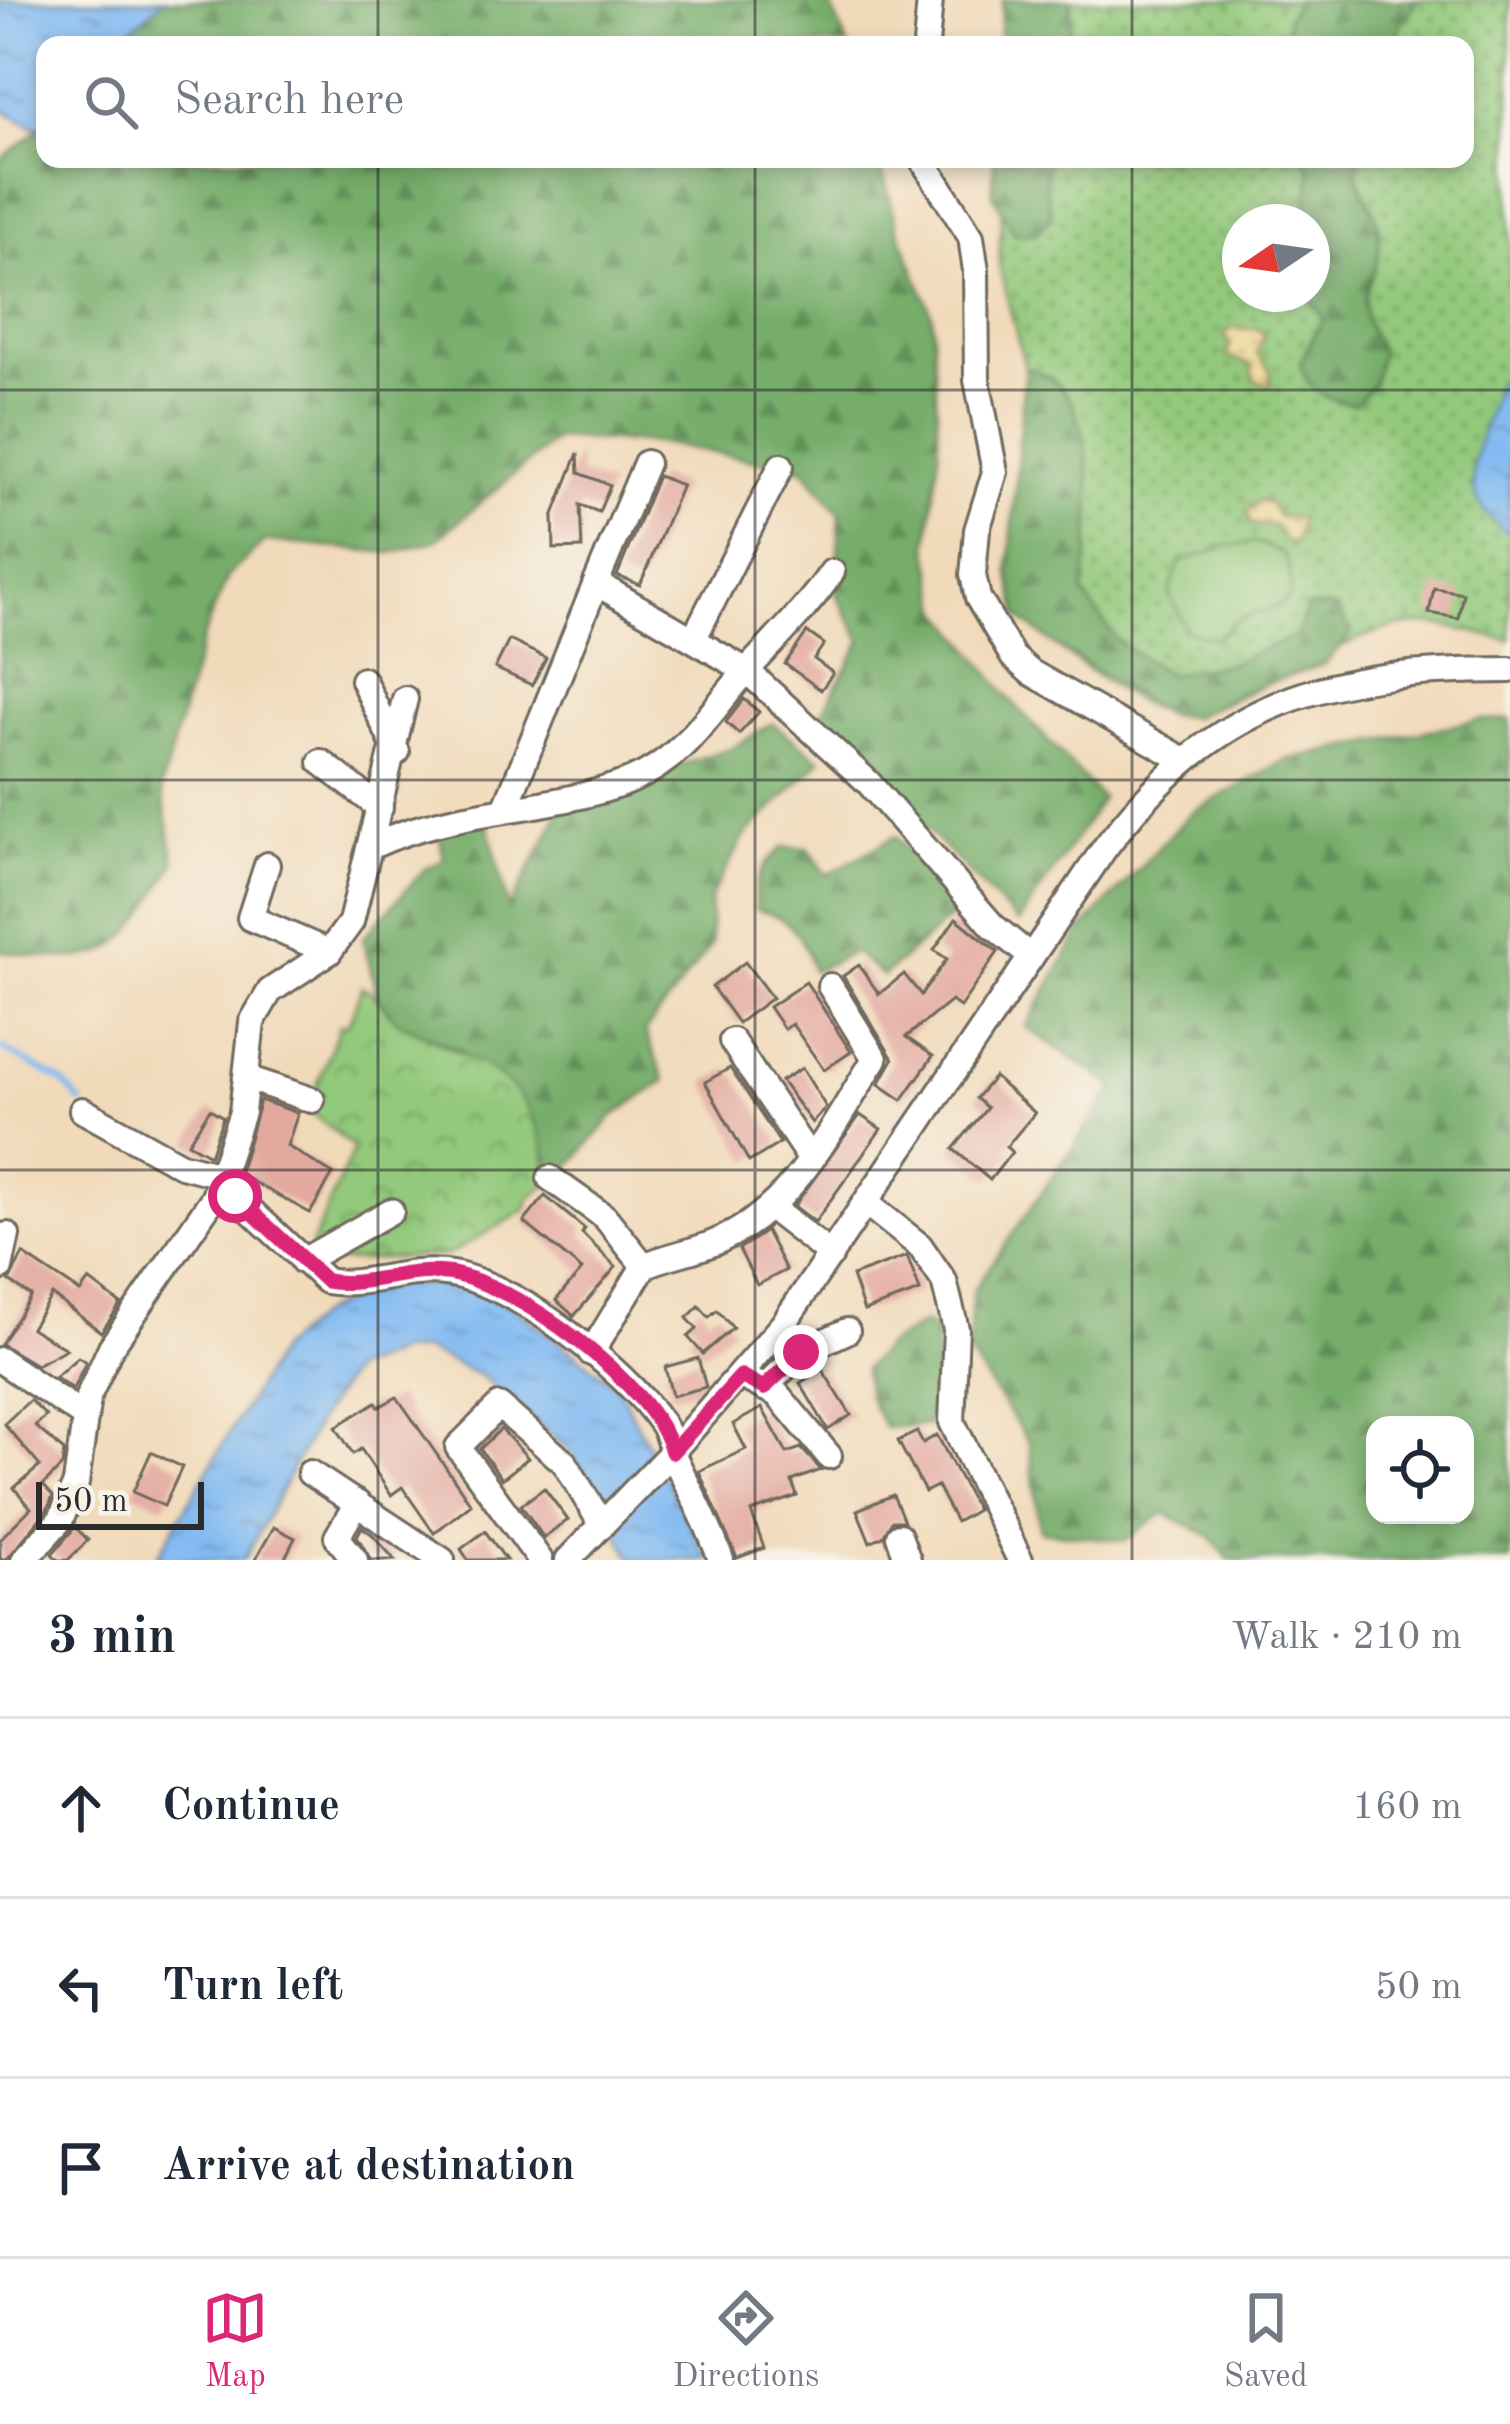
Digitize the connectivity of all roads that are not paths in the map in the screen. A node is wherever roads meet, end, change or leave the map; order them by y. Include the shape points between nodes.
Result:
1 (930, 0) edge
2 (927, 36) edge
3 (928, 168) edge
4 (646, 463) dead end
5 (781, 466) dead end
6 (832, 572) dead end
7 (596, 583) junction
8 (695, 636) junction
9 (747, 670) junction
10 (1510, 670) edge
11 (364, 680) dead end
12 (406, 699) dead end
13 (397, 752) junction
14 (1184, 760) junction
15 (321, 762) dead end
16 (380, 808) junction
17 (506, 809) junction
18 (372, 846) junction
19 (267, 865) dead end
20 (329, 952) junction
21 (1030, 957) junction
22 (830, 986) dead end
23 (732, 1041) dead end
24 (248, 1078) junction
25 (312, 1100) dead end
26 (82, 1110) dead end
27 (811, 1160) junction
28 (550, 1178) dead end
29 (217, 1186) junction
30 (866, 1203) junction
31 (772, 1209) junction
32 (391, 1211) dead end
33 (7, 1235) dead end
34 (831, 1255) junction
35 (303, 1261) junction
36 (644, 1266) junction
37 (0, 1268) edge
38 (847, 1331) dead end
39 (591, 1353) junction
40 (0, 1360) edge
41 (741, 1376) junction
42 (764, 1388) junction
43 (85, 1417) junction
44 (672, 1452) junction
45 (829, 1456) dead end
46 (310, 1473) dead end
47 (357, 1503) junction
48 (603, 1524) junction
49 (24, 1560) edge
50 (355, 1560) edge
51 (442, 1560) edge
52 (540, 1560) edge
53 (568, 1560) edge
54 (721, 1560) edge
55 (1020, 1560) edge

1 - 2 street
3 - 14 street via 970,237 976,271 977,380 995,472 973,551 978,598 1030,672
4 - 7 street
5 - 8 street
6 - 9 street
7 - 8 street
7 - 17 street
8 - 9 street
9 - 17 street via 656,769
9 - 21 street via 868,782 993,926
10 - 14 street via 1352,679 1263,709
11 - 13 street
12 - 13 street
13 - 16 street
14 - 21 street via 1135,808
15 - 16 street
16 - 18 street
17 - 18 street
18 - 20 street via 351,922
19 - 20 street via 250,918
20 - 24 street via 270,991 252,1022
21 - 30 street
22 - 27 street via 875,1059
23 - 27 street
24 - 25 street
24 - 29 street
26 - 29 street
27 - 31 street
28 - 36 street via 605,1217
29 - 35 street
29 - 43 street via 111,1347
30 - 34 street
30 - 55 street via 920,1246 944,1281 956,1329 952,1422
31 - 34 street
31 - 36 street via 716,1242
32 - 35 street
33 - 37 street
34 - 41 street
35 - 39 street via 343,1284 407,1270 451,1273 514,1298
36 - 39 street
38 - 42 street via 801,1352
39 - 44 street via 665,1428
40 - 43 street
41 - 42 street
41 - 44 street
42 - 45 street via 800,1416
43 - 49 street via 69,1501
44 - 48 street
44 - 54 street
46 - 47 street
47 - 50 street via 337,1537
47 - 51 street
48 - 52 street via 565,1463 499,1406 458,1447
48 - 53 street

